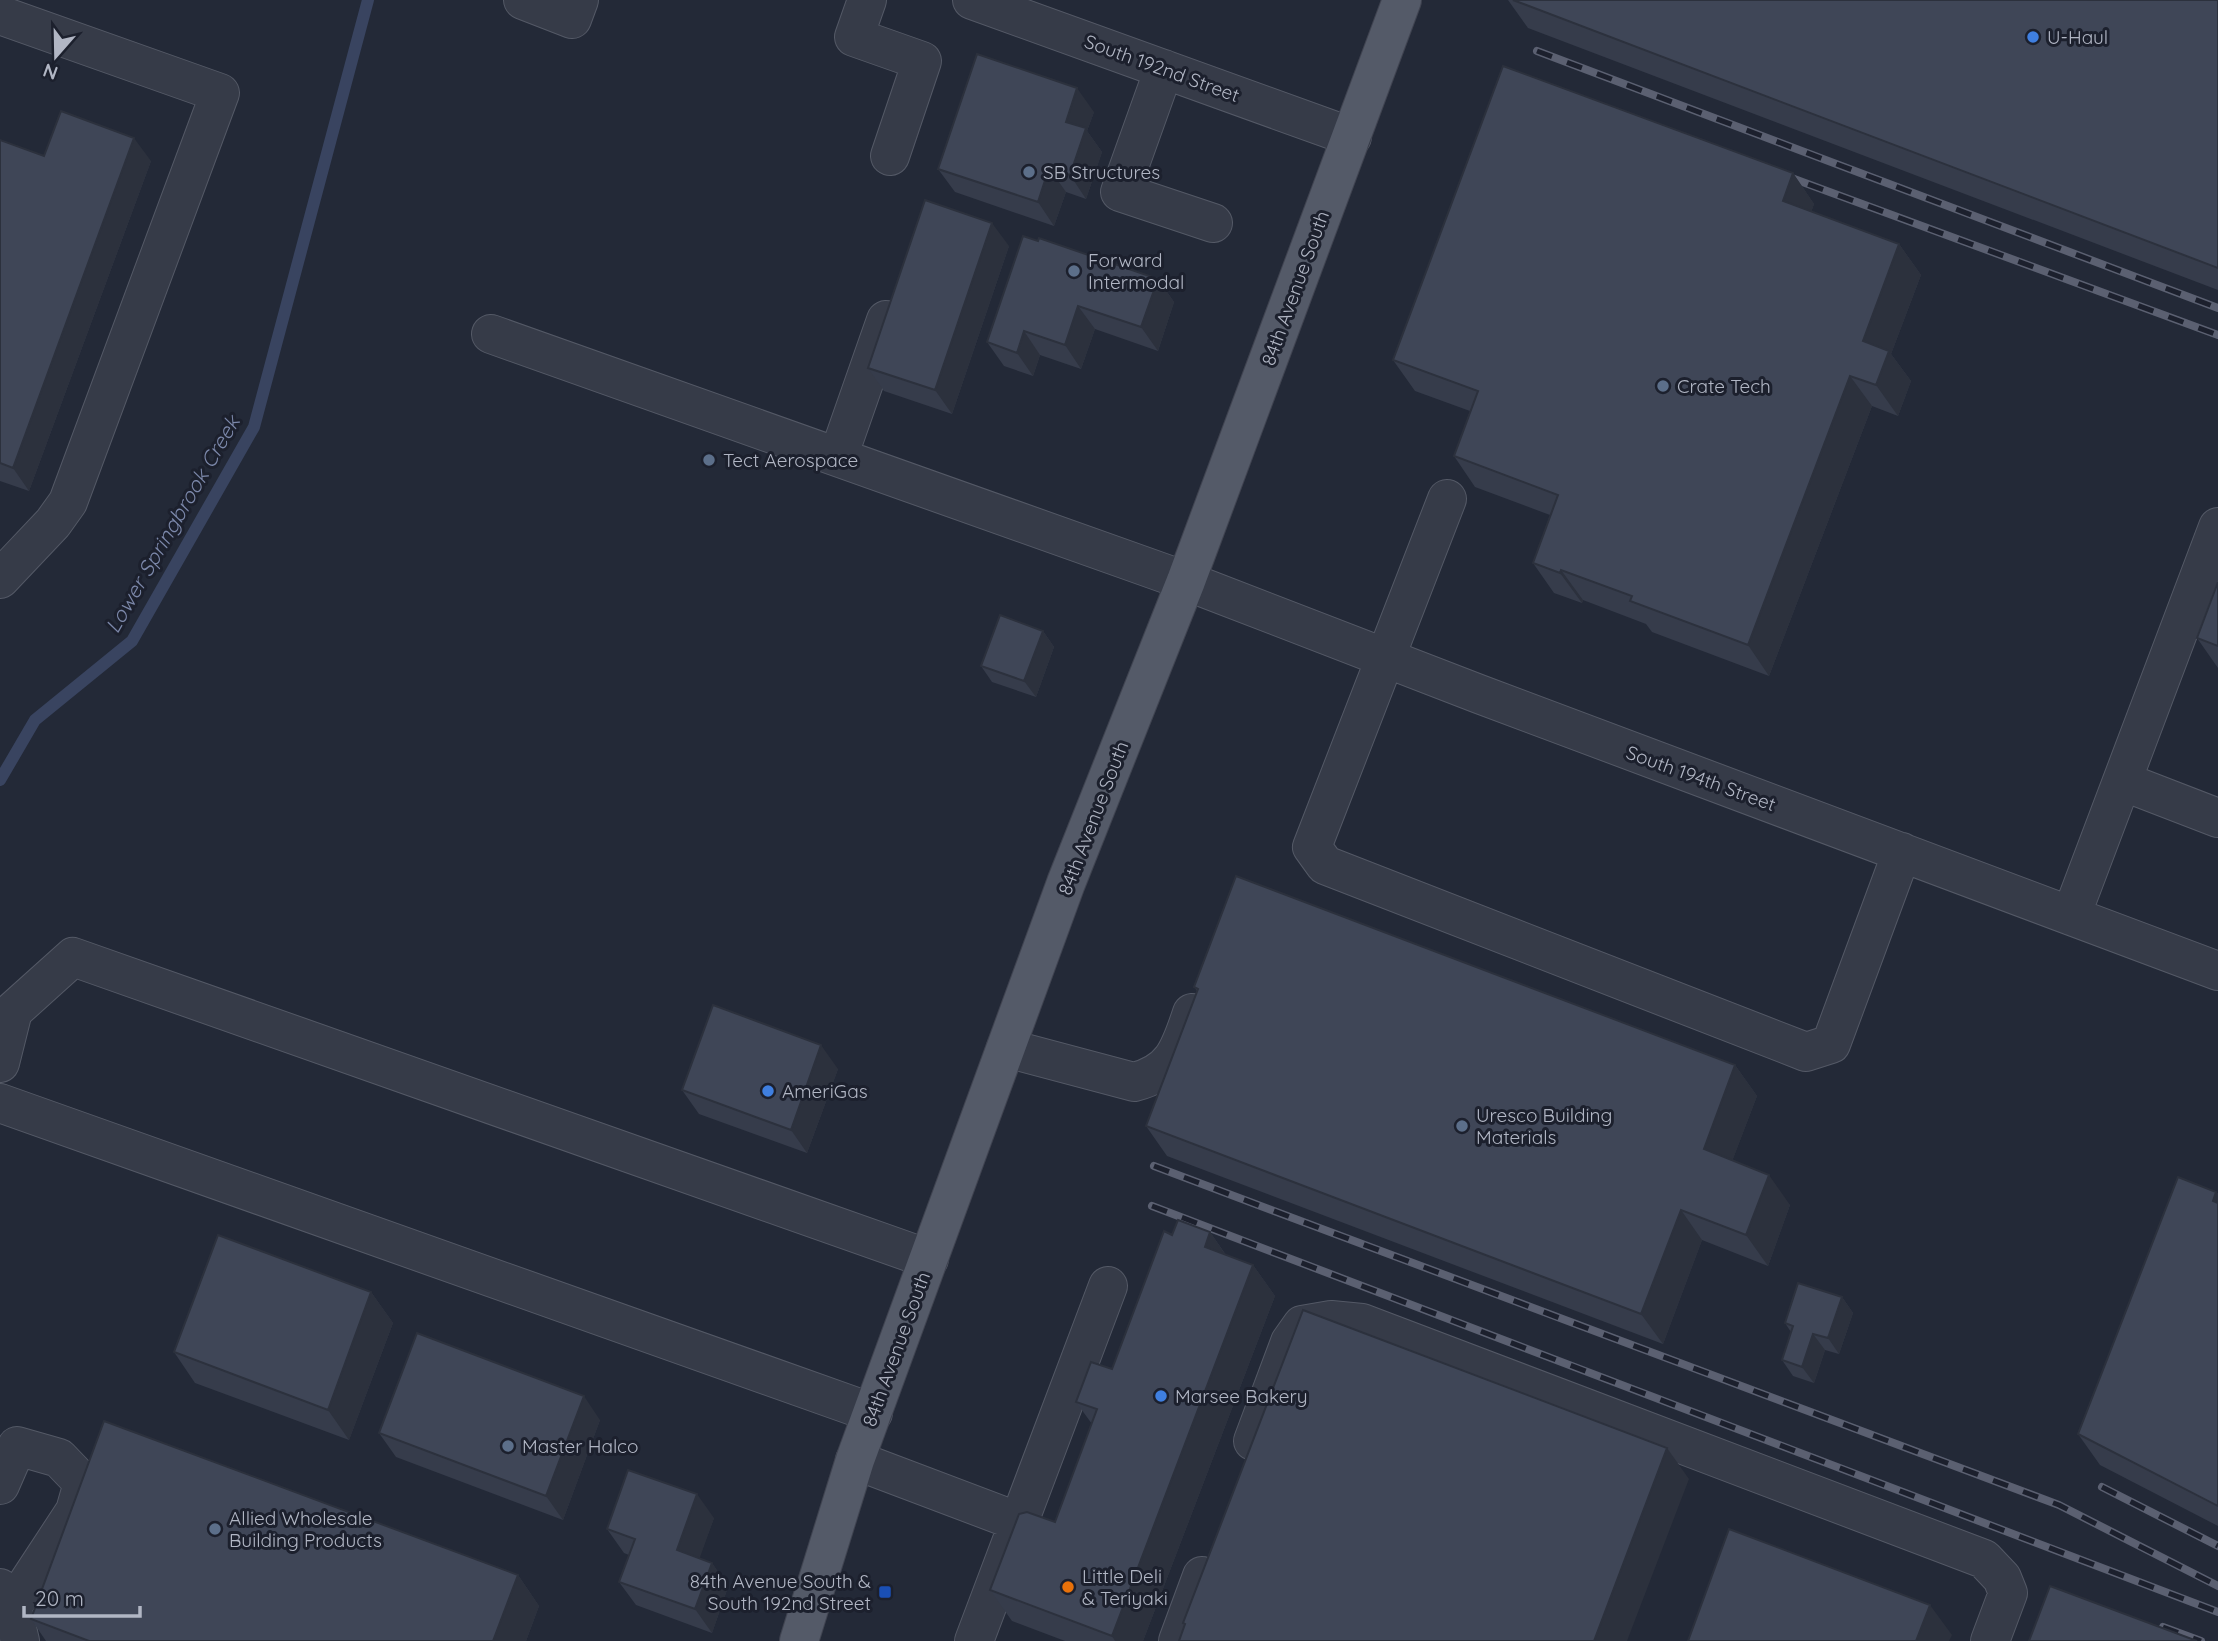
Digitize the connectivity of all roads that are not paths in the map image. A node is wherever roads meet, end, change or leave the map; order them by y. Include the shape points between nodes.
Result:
1 (523, 0) edge
2 (579, 0) edge
3 (867, 0) edge
4 (972, 0) edge
5 (1402, 0) edge
6 (0, 15) edge
7 (1164, 69) junction
8 (1352, 137) junction
9 (890, 156) dead end
10 (1213, 223) dead end
11 (898, 285) edge
12 (491, 334) dead end
13 (838, 457) junction
14 (1447, 499) dead end
15 (2218, 527) edge
16 (0, 579) edge
17 (1186, 581) junction
18 (1384, 658) junction
19 (2122, 781) junction
20 (2218, 818) edge
21 (1902, 852) junction
22 (2071, 916) junction
23 (2218, 971) edge
24 (1201, 986) edge
25 (1006, 1048) junction
26 (0, 1063) edge
27 (0, 1103) edge
28 (929, 1259) junction
29 (1108, 1286) dead end
30 (873, 1413) junction
31 (855, 1460) junction
32 (1241, 1472) edge
33 (0, 1485) edge
34 (1018, 1522) junction
35 (1212, 1550) edge
36 (11, 1612) edge
37 (799, 1641) edge
38 (974, 1641) edge
39 (1178, 1641) edge
40 (1990, 1641) edge

1 - 2 street via 572,19
3 - 9 street via 855,37 922,61
4 - 7 street, South 192nd Street
5 - 8 main road, 84th Avenue South
6 - 16 street via 220,93 68,502
7 - 8 street, South 192nd Street
7 - 10 street via 1120,192
8 - 17 main road, 84th Avenue South
11 - 13 street
12 - 13 street, South 194th Street
13 - 17 street, South 194th Street
14 - 18 street
15 - 19 street
17 - 18 street, South 194th Street
17 - 25 main road, 84th Avenue South
18 - 21 street, South 194th Street
18 - 21 street via 1312,847 1325,865 1807,1052 1831,1044
19 - 20 street
19 - 22 street
21 - 22 street, South 194th Street
22 - 23 street, South 194th Street
24 - 25 street via 1179,1050 1152,1077 1134,1082
25 - 28 main road, 84th Avenue South
26 - 28 street via 13,1011 73,957
27 - 30 street
28 - 30 main road, 84th Avenue South
29 - 34 street
30 - 31 main road, 84th Avenue South
31 - 34 street
31 - 37 main road, 84th Avenue South
32 - 40 street via 1290,1342 1302,1325 1331,1320 1362,1323 1984,1559 2008,1592
33 - 36 street via 17,1446 59,1458 83,1483 75,1511
34 - 38 street
35 - 39 street

